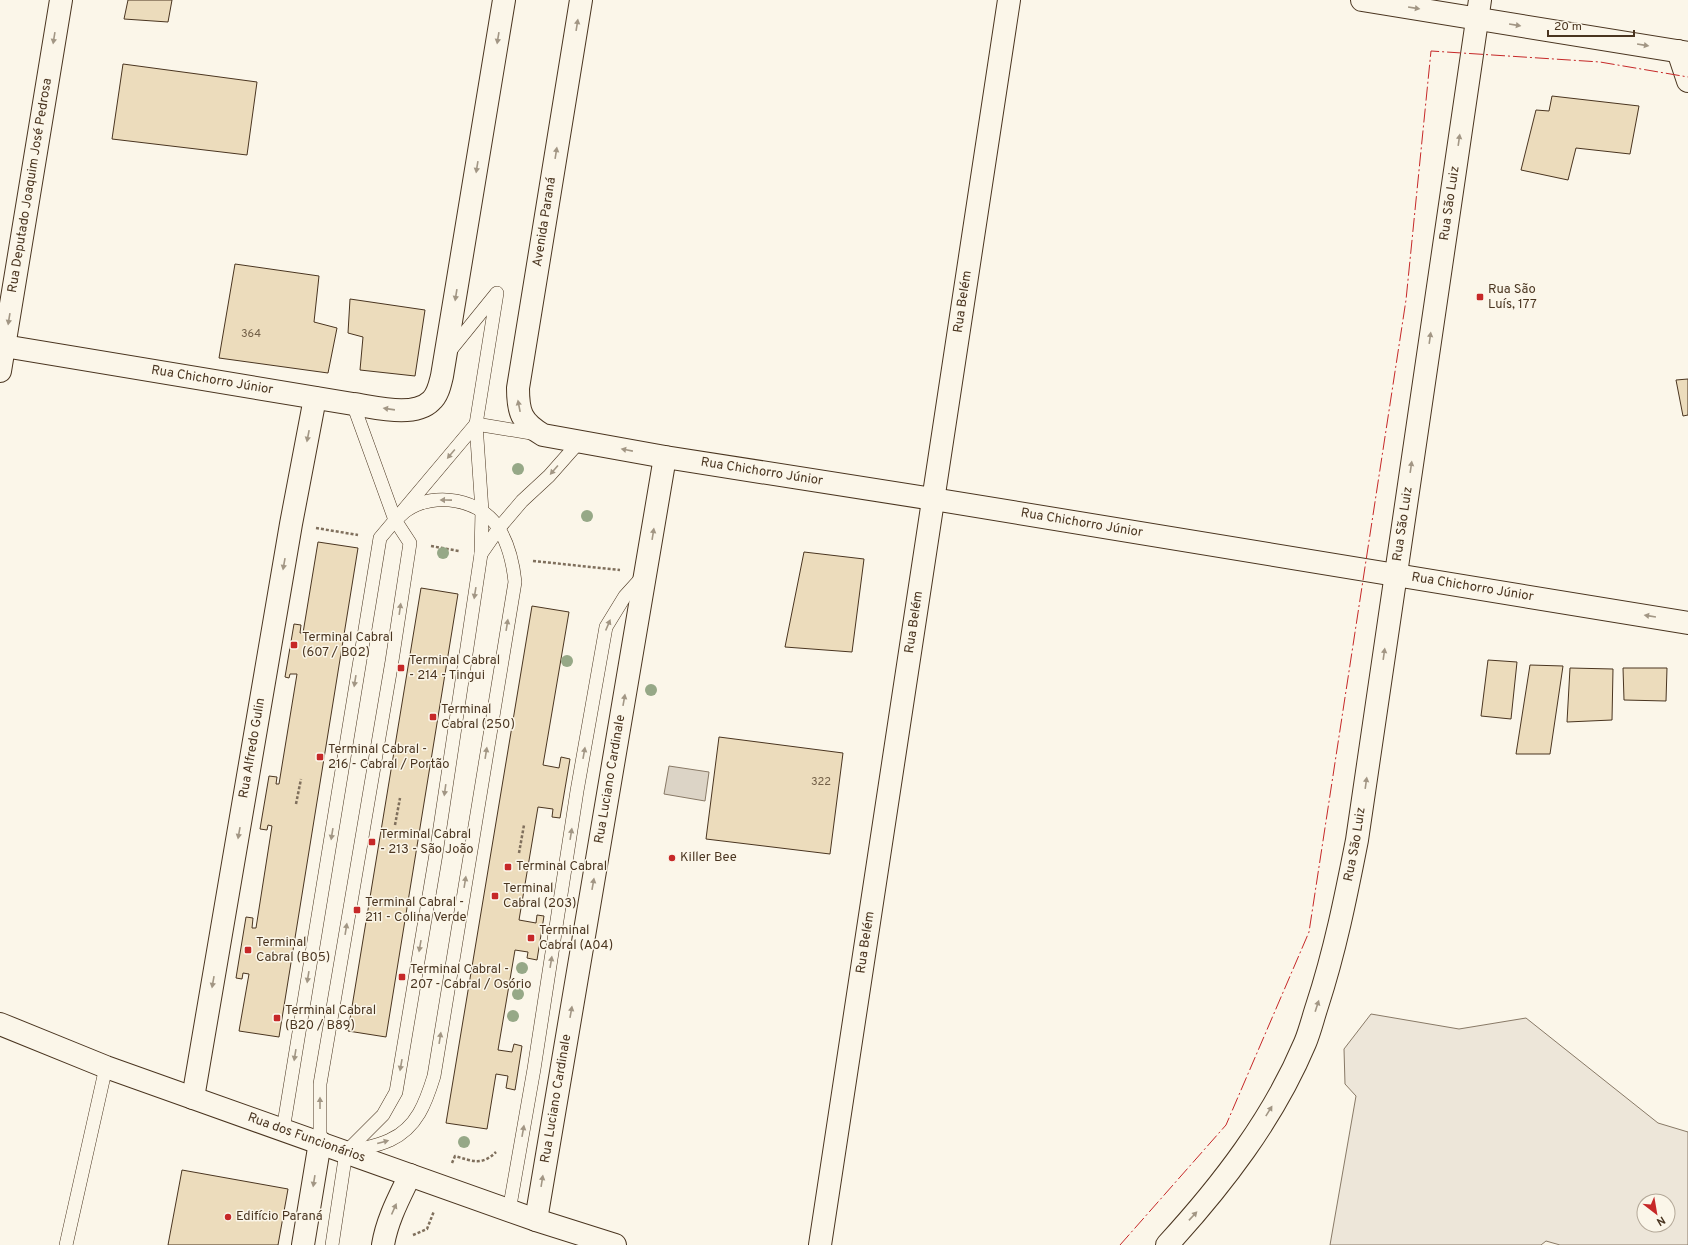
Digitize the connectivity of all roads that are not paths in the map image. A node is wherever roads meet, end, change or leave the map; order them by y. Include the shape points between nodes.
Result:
1 (61, 0) edge
2 (504, 0) edge
3 (582, 0) edge
4 (1009, 0) edge
5 (1362, 0) edge
6 (1478, 9) edge
7 (1683, 52) edge
8 (1688, 81) edge
9 (2, 346) edge
10 (446, 354) junction
11 (0, 371) edge
12 (315, 398) junction
13 (353, 404) junction
14 (476, 424) junction
15 (543, 435) junction
16 (580, 441) junction
17 (665, 457) junction
18 (933, 499) junction
19 (482, 511) junction
20 (395, 520) junction
21 (499, 528) junction
22 (481, 554) junction
23 (646, 573) junction
24 (1396, 575) junction
25 (1688, 623) edge
26 (0, 1024) edge
27 (106, 1067) junction
28 (193, 1098) junction
29 (283, 1130) junction
30 (320, 1142) junction
31 (346, 1152) junction
32 (410, 1175) junction
33 (509, 1211) junction
34 (536, 1220) junction
35 (66, 1245) edge
36 (303, 1245) edge
37 (332, 1245) edge
38 (383, 1245) edge
39 (615, 1245) edge
40 (820, 1245) edge
41 (1167, 1245) edge

1 -> 9 street, Rua Deputado Joaquim José Pedrosa
2 -> 10 street
15 -> 3 street, Avenida Paraná via 522,417 518,403 518,388
4 - 18 street, Rua Belém
5 -> 6 street
6 -> 7 street
24 -> 6 street, Rua São Luiz
7 - 8 street
9 - 11 street, Rua Deputado Joaquim José Pedrosa
9 - 12 street, Rua Chichorro Júnior
10 -> 13 street, Rua Chichorro Júnior via 438,390 425,406 405,411
10 - 14 lane via 497,293
12 - 13 street, Rua Chichorro Júnior
12 -> 28 street, Rua Alfredo Gulin via 291,524
13 - 20 lane
14 - 15 lane, Rua Chichorro Júnior
14 - 19 lane
14 -> 20 lane
15 - 16 street, Rua Chichorro Júnior
17 -> 16 street, Rua Chichorro Júnior
16 -> 21 lane
17 - 18 street, Rua Chichorro Júnior
23 -> 17 street, Rua Luciano Cardinale
18 - 24 street, Rua Chichorro Júnior
18 - 40 street, Rua Belém
19 -> 20 lane via 464,502 445,499 420,504
19 - 21 lane
19 - 22 lane
20 -> 29 lane via 380,538
30 -> 20 lane via 320,1084 410,543
21 - 22 lane
31 -> 21 lane via 390,1140 414,1124 428,1097 434,1076 514,582 512,559
22 -> 31 lane via 436,854 396,1092 383,1116
33 -> 23 lane via 606,627 625,596
34 -> 23 street, Rua Luciano Cardinale
25 -> 24 street, Rua Chichorro Júnior
41 -> 24 street, Rua São Luiz via 1203,1206 1242,1155 1278,1098 1305,1043 1328,972 1352,870
26 - 27 street, Rua dos Funcionários
27 - 28 street, Rua dos Funcionários
27 - 35 lane
28 - 29 street, Rua dos Funcionários
29 - 30 street, Rua dos Funcionários
30 - 31 street, Rua dos Funcionários
30 -> 36 street
31 - 32 street, Rua dos Funcionários
31 - 37 lane
32 - 33 street, Rua dos Funcionários
38 -> 32 street via 392,1211
33 - 34 street, Rua dos Funcionários
34 - 39 street, Rua dos Funcionários

